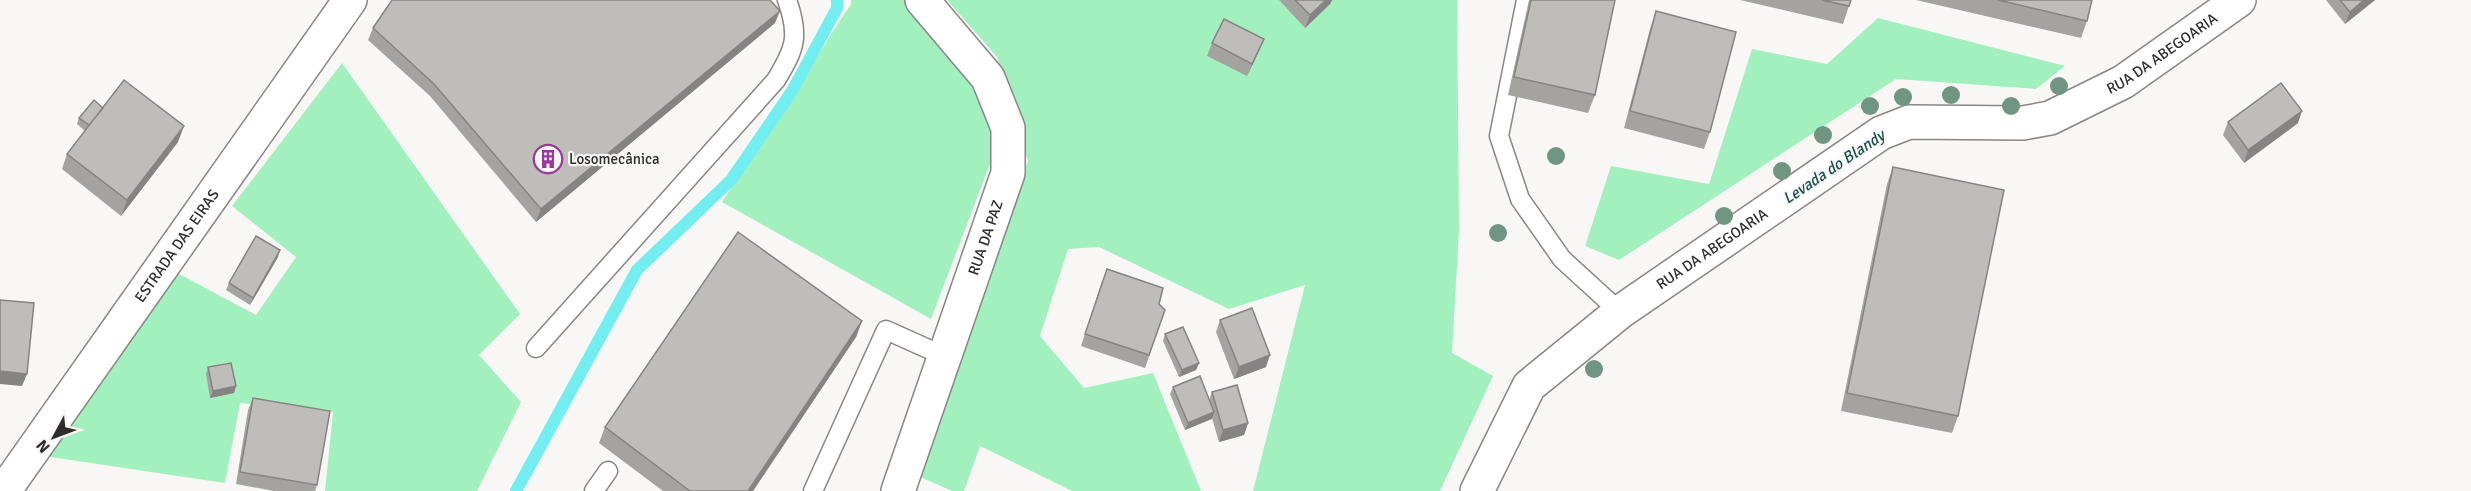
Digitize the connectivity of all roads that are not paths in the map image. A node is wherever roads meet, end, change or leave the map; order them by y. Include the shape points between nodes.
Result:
1 (350, 0) edge
2 (787, 0) edge
3 (921, 0) edge
4 (1526, 0) edge
5 (2239, 0) edge
6 (1620, 312) junction
7 (536, 348) dead end
8 (944, 356) junction
9 (608, 471) dead end
10 (4, 491) edge
11 (594, 491) edge
12 (813, 491) edge
13 (898, 491) edge
14 (1477, 491) edge

1 - 10 street, ESTRADA DAS EIRAS
2 - 7 lane via 794,20 793,52 776,80
3 - 8 street, RUA DA PAZ via 988,78 1008,128 1008,173
4 - 6 lane via 1499,136 1520,199 1562,259
5 - 6 street, RUA DA ABEGOARIA via 2123,82 2050,118 2023,123 1909,122 1881,133
6 - 14 street, RUA DA ABEGOARIA via 1529,386
8 - 12 lane via 886,330
8 - 13 street, RUA DA PAZ
9 - 11 lane

